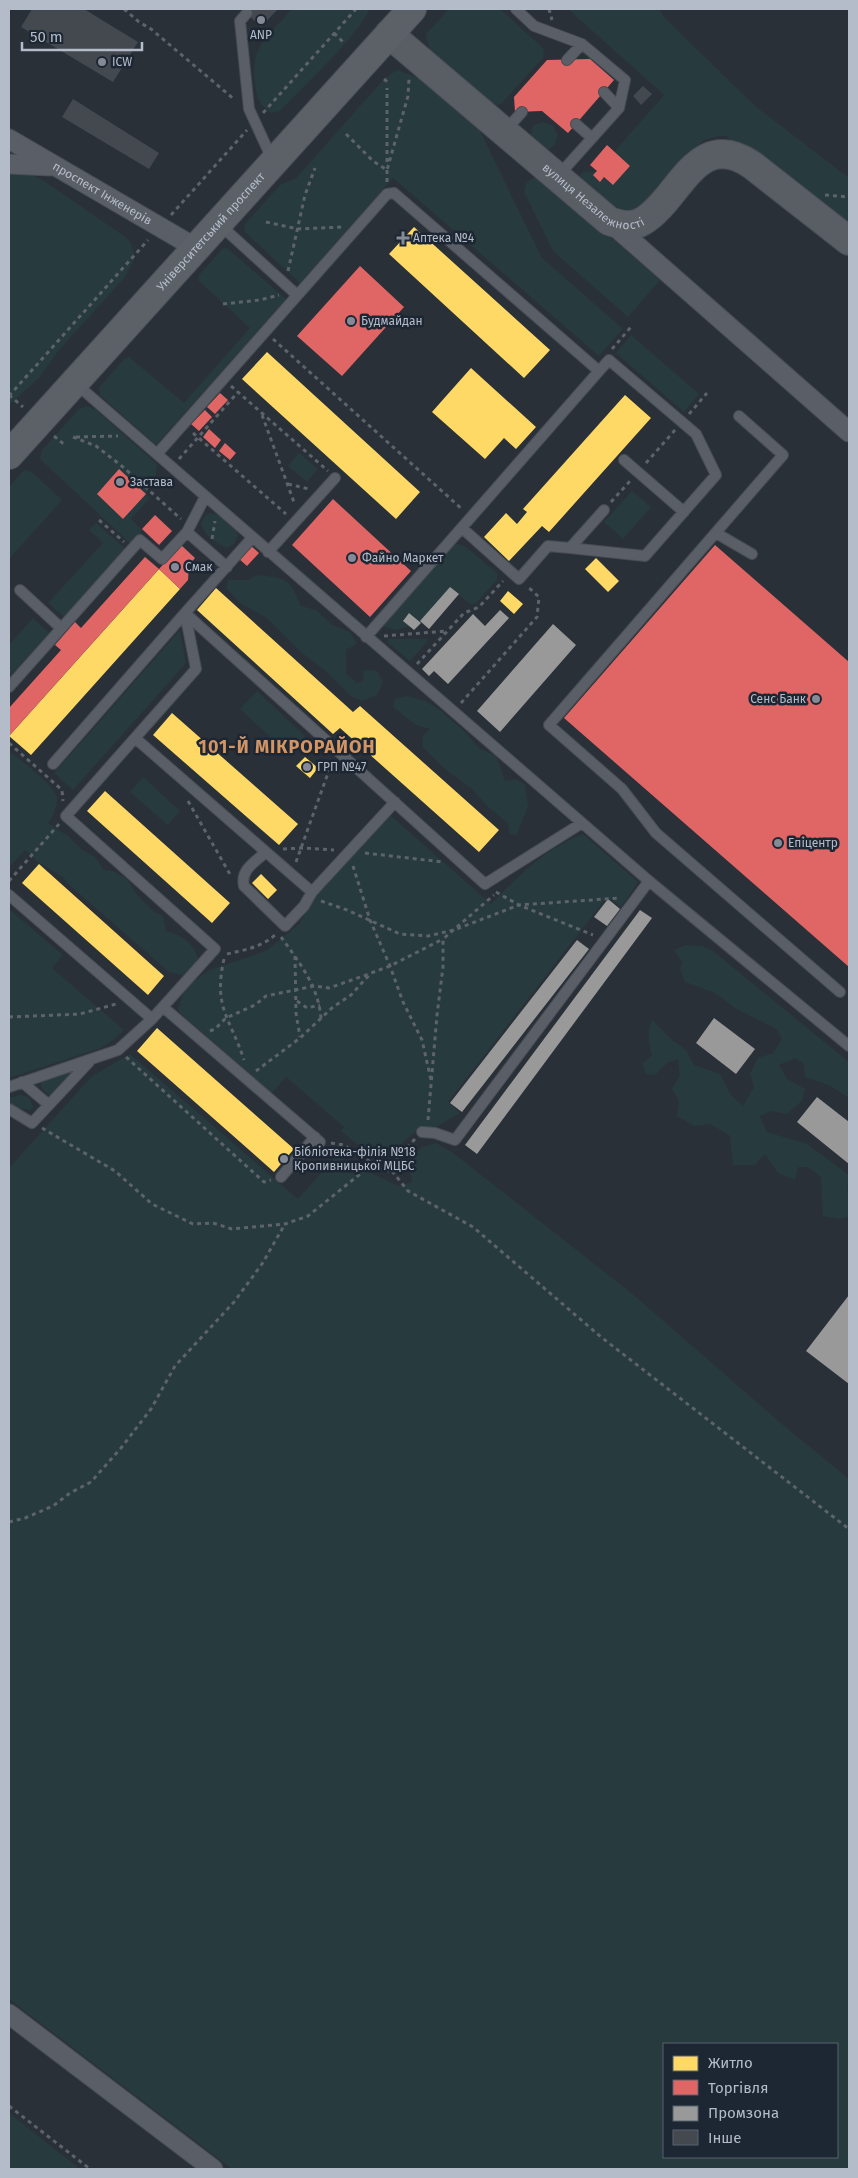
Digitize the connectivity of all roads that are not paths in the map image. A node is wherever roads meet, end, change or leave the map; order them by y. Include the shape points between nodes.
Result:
1 (412, 9) edge
2 (516, 9) edge
3 (247, 14) dead end
4 (389, 34) junction
5 (582, 44) junction
6 (567, 60) dead end
7 (604, 92) dead end
8 (619, 108) junction
9 (576, 124) dead end
10 (592, 138) junction
11 (9, 139) edge
12 (274, 162) junction
13 (9, 164) edge
14 (56, 166) junction
15 (557, 177) junction
16 (609, 222) junction
17 (218, 223) junction
18 (849, 241) edge
19 (196, 248) junction
20 (292, 290) junction
21 (599, 371) junction
22 (74, 382) junction
23 (739, 416) dead end
24 (849, 432) edge
25 (9, 454) edge
26 (156, 454) junction
27 (624, 460) dead end
28 (335, 478) road end
29 (205, 497) junction
30 (604, 510) dead end
31 (684, 512) junction
32 (462, 528) junction
33 (188, 530) junction
34 (716, 533) junction
35 (252, 538) junction
36 (570, 548) junction
37 (268, 552) junction
38 (752, 554) dead end
39 (226, 567) junction
40 (20, 590) dead end
41 (185, 613) junction
42 (61, 628) junction
43 (366, 637) junction
44 (9, 687) edge
45 (135, 738) junction
46 (53, 764) dead end
47 (395, 802) junction
48 (582, 823) junction
49 (266, 852) junction
50 (649, 881) junction
51 (312, 892) junction
52 (9, 895) edge
53 (840, 992) dead end
54 (163, 1007) junction
55 (152, 1019) junction
56 (849, 1046) edge
57 (91, 1060) junction
58 (22, 1082) junction
59 (9, 1086) edge
60 (49, 1105) junction
61 (9, 1109) edge
62 (422, 1132) road end
63 (281, 1177) road end
64 (9, 2014) edge
65 (214, 2169) edge

1 - 4 main road, Університетський проспект
2 - 5 lane via 534,26
3 - 12 lane via 240,21 249,109
4 - 12 main road, Університетський проспект
4 - 15 street, вулиця Незалежності via 513,122
5 - 6 lane
5 - 8 lane via 625,80
7 - 8 lane
8 - 10 lane
9 - 10 lane
10 - 15 lane
11 - 14 street, проспект Інженерів
12 - 17 main road, Університетський проспект
13 - 14 street
14 - 19 street, проспект Інженерів
15 - 16 street, вулиця Незалежності
16 - 18 street, вулиця Незалежності via 622,225 642,222 694,166 710,156 726,155 744,159
16 - 24 street
17 - 19 main road, Університетський проспект
17 - 20 lane
19 - 22 main road, Університетський проспект
20 - 21 lane via 358,227 387,194 394,193
20 - 26 lane via 265,332
21 - 31 lane via 609,360 696,434 716,475
21 - 32 lane
22 - 25 main road, Університетський проспект
22 - 26 lane
23 - 34 lane via 783,455
26 - 29 lane
27 - 31 lane
28 - 37 lane
29 - 33 lane
29 - 35 lane
30 - 36 lane
31 - 36 lane via 645,556
32 - 36 lane via 515,576 548,546
32 - 43 lane
33 - 39 lane
33 - 42 lane via 162,559 140,540
34 - 38 lane
34 - 53 lane via 549,725 622,789 656,833
35 - 37 lane
35 - 39 lane
37 - 43 lane
39 - 41 lane
40 - 42 lane
41 - 45 lane via 196,669
41 - 46 lane
41 - 47 lane
42 - 44 lane
43 - 48 lane
45 - 49 lane
45 - 54 lane via 66,816 215,949
47 - 48 lane via 486,884
47 - 51 lane
48 - 50 lane
49 - 51 lane
49 - 51 lane via 245,872 242,878 244,886 285,926
50 - 56 lane
50 - 62 lane via 455,1140
52 - 55 lane
54 - 55 lane
54 - 63 lane via 318,1140
55 - 57 lane via 118,1050
57 - 58 lane
57 - 60 lane
58 - 59 lane
58 - 60 lane
60 - 61 lane via 32,1123
64 - 65 street

